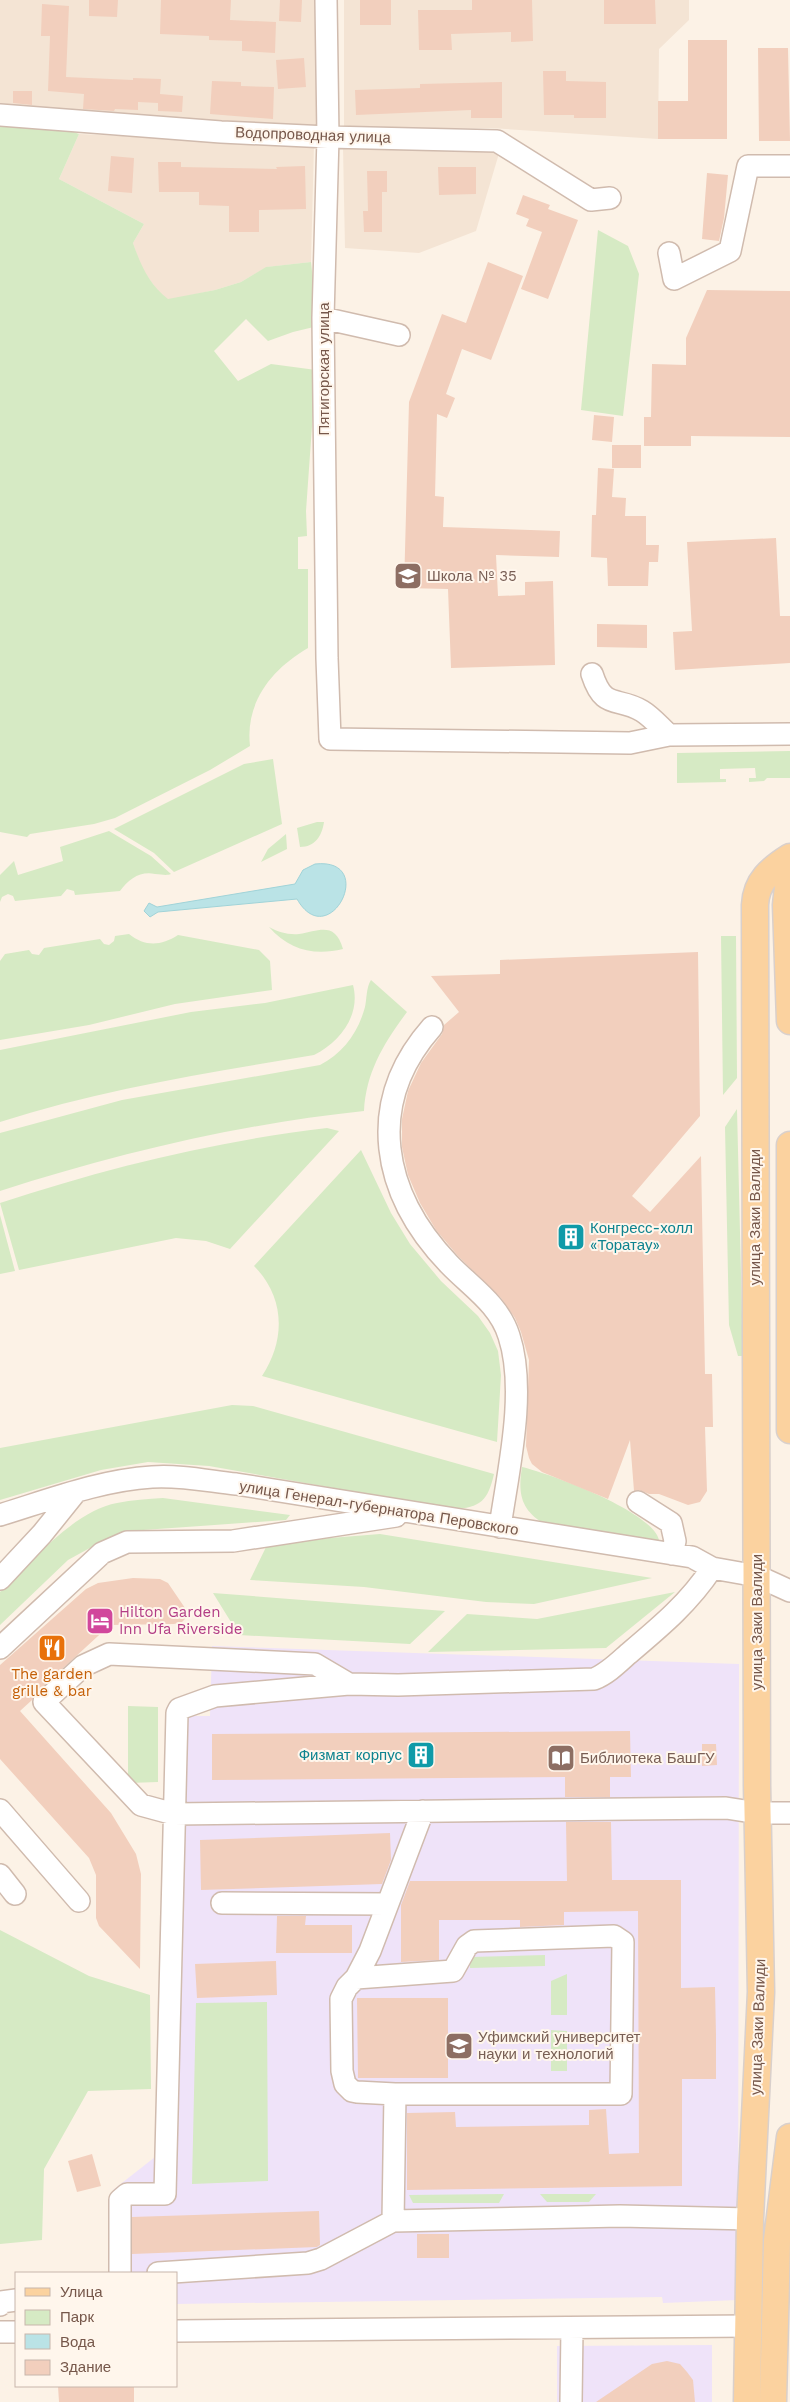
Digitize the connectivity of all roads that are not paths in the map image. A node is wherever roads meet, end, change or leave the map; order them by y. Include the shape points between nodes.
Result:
1 (326, 0) edge
2 (0, 115) edge
3 (328, 137) junction
4 (790, 166) edge
5 (610, 198) dead end
6 (669, 253) dead end
7 (323, 318) junction
8 (399, 335) dead end
9 (592, 674) dead end
10 (790, 734) edge
11 (669, 735) junction
12 (790, 856) edge
13 (790, 868) edge
14 (790, 1021) edge
15 (432, 1027) dead end
16 (790, 1146) edge
17 (790, 1262) edge
18 (790, 1390) edge
19 (790, 1430) edge
20 (75, 1493) junction
21 (638, 1502) dead end
22 (409, 1514) junction
23 (0, 1515) edge
24 (500, 1527) junction
25 (672, 1554) junction
26 (712, 1568) junction
27 (757, 1576) junction
28 (0, 1579) edge
29 (790, 1591) edge
30 (0, 1648) edge
31 (349, 1684) junction
32 (0, 1810) edge
33 (423, 1812) junction
34 (758, 1813) junction
35 (790, 1813) edge
36 (174, 1814) junction
37 (0, 1875) edge
38 (15, 1894) dead end
39 (79, 1901) dead end
40 (222, 1903) dead end
41 (387, 1904) junction
42 (356, 1978) junction
43 (396, 2094) junction
44 (790, 2138) edge
45 (750, 2219) junction
46 (393, 2221) junction
47 (120, 2272) edge
48 (173, 2272) edge
49 (15, 2300) edge
50 (0, 2305) edge
51 (572, 2328) junction
52 (178, 2331) edge
53 (0, 2332) edge
54 (15, 2332) edge
55 (765, 2342) edge
56 (571, 2402) edge
57 (747, 2402) edge
58 (773, 2402) edge

1 - 3 street, Пятигорская улица
2 - 3 street, Водопроводная улица
3 - 5 street, Водопроводная улица via 497,141 591,200
3 - 7 street, Пятигорская улица
4 - 6 street via 748,166 730,252 674,278
7 - 8 street
7 - 11 street, Пятигорская улица via 326,658 330,738 630,744
9 - 11 street via 597,690 608,700 642,711
10 - 11 street
12 - 27 main road, улица Заки Валиди via 766,876 755,896
13 - 14 main road via 786,905
15 - 24 street via 412,1053 397,1083 390,1114 389,1147 395,1179 417,1223 449,1264 494,1308 509,1335 516,1397
16 - 17 main road
17 - 18 main road
18 - 19 main road
20 - 22 street, улица Генерал-губернатора Перовского via 135,1479 176,1477
20 - 23 street, улица Генерал-губернатора Перовского
20 - 28 street
21 - 25 street via 671,1523 675,1540
22 - 24 street, улица Генерал-губернатора Перовского
22 - 30 street via 233,1540 127,1542 102,1553
24 - 25 street, улица Генерал-губернатора Перовского
25 - 26 street, улица Генерал-губернатора Перовского via 692,1557
26 - 27 street, улица Генерал-губернатора Перовского
26 - 31 street via 675,1614 608,1671 594,1679 398,1686
27 - 29 street, улица Генерал-губернатора Перовского
27 - 34 main road, улица Заки Валиди
31 - 36 street via 216,1696 181,1707 177,1713
31 - 36 street via 315,1664 109,1654 83,1666 44,1702 141,1805
32 - 39 street
33 - 34 street via 726,1808
33 - 36 street
33 - 41 street
34 - 35 street
34 - 45 main road, улица Заки Валиди via 761,1992
36 - 47 street via 165,2194 126,2194 120,2200
37 - 38 street
40 - 41 street
41 - 42 street
42 - 43 street via 341,1999 345,2084 357,2092
42 - 43 street via 453,1972 466,1947 474,1941 614,1936 623,1942 621,2094
43 - 46 street
44 - 55 main road, улица Заки Валиди
45 - 46 street via 620,2216
45 - 55 main road, улица Заки Валиди
46 - 48 street via 308,2263
49 - 50 street via 1,2302
51 - 52 street
51 - 55 street
51 - 56 street
53 - 54 street
55 - 57 main road, улица Заки Валиди
55 - 58 main road, улица Заки Валиди

